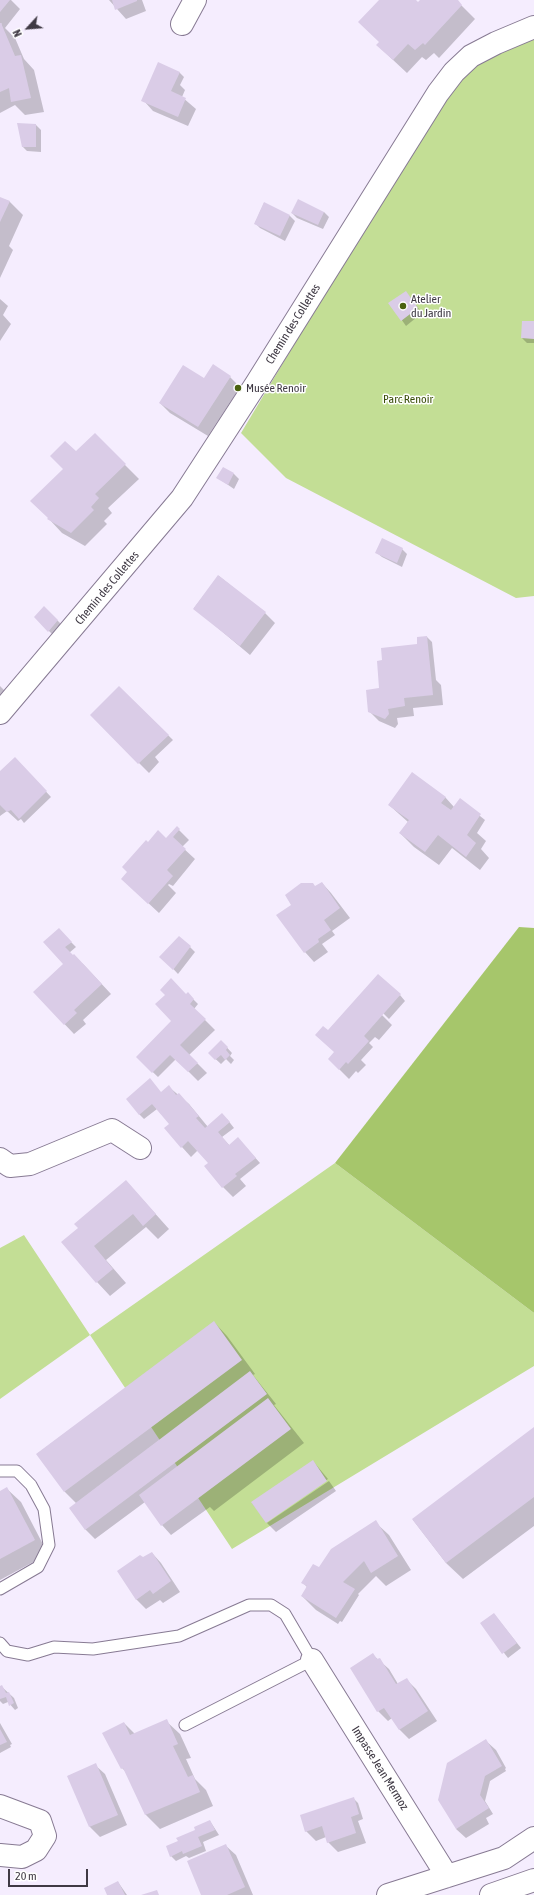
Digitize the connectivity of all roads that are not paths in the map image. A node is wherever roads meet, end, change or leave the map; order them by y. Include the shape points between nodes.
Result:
1 (195, 0) edge
2 (182, 24) dead end
3 (534, 27) edge
4 (0, 713) edge
5 (140, 1148) dead end
6 (0, 1159) edge
7 (0, 1471) edge
8 (0, 1589) edge
9 (0, 1643) edge
10 (312, 1660) junction
11 (185, 1725) dead end
12 (0, 1806) edge
13 (534, 1838) edge
14 (0, 1855) edge
15 (447, 1876) junction
16 (534, 1880) edge
17 (534, 1888) edge
18 (499, 1892) edge
19 (388, 1895) edge

1 - 2 street
3 - 4 street, Chemin des Collettes via 478,53 454,72 438,93 182,498
5 - 6 street via 112,1130 30,1164 10,1166
7 - 8 lane via 17,1471 32,1485 44,1509 49,1545 38,1566
9 - 10 lane via 8,1651 28,1655 54,1647 93,1649 179,1636 248,1605 271,1605 285,1614
10 - 11 lane
10 - 15 street, Impasse Jean Mermoz
12 - 14 street via 40,1821 45,1836 36,1850 22,1857
13 - 15 street via 504,1858
15 - 19 street
16 - 18 street
17 - 18 street

